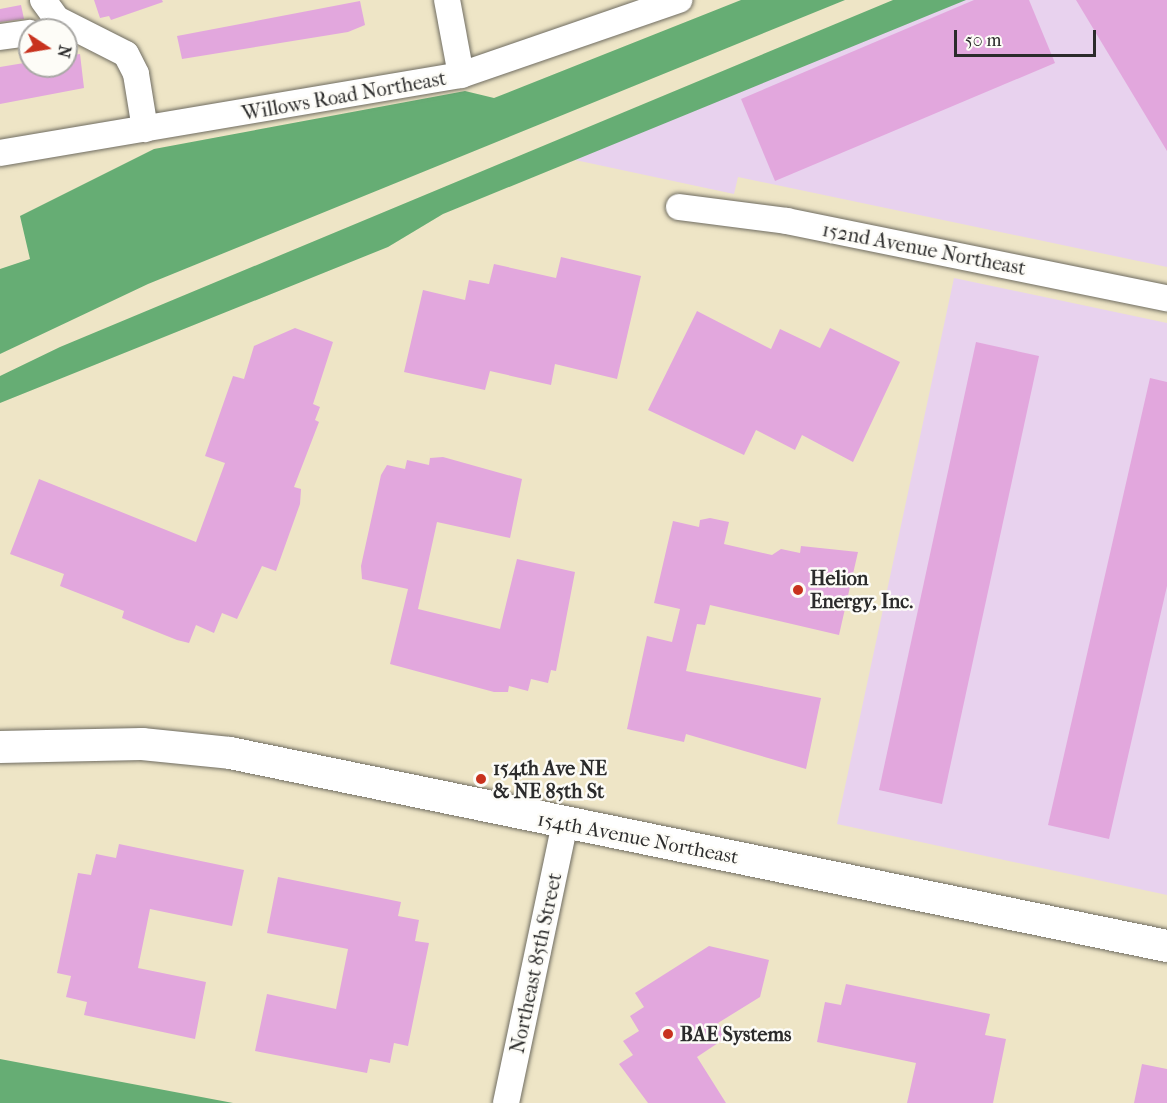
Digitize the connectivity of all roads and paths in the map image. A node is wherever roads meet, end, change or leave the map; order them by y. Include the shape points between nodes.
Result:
1 (447, 0) edge
2 (679, 0) edge
3 (643, 7) edge
4 (49, 16) edge
5 (18, 35) edge
6 (0, 38) edge
7 (461, 75) junction
8 (145, 129) junction
9 (0, 153) edge
10 (679, 207) dead end
11 (1167, 298) edge
12 (0, 747) edge
13 (565, 823) junction
14 (1167, 945) edge
15 (506, 1103) edge

1 - 7 street
2 - 3 street, Willows Road Northeast
3 - 7 street, Willows Road Northeast
4 - 8 street via 126,54 136,74
5 - 6 street
7 - 8 street, Willows Road Northeast
8 - 9 street, Willows Road Northeast
10 - 11 street, 152nd Avenue Northeast via 787,221
12 - 13 main road, 154th Avenue Northeast via 142,744 230,753
13 - 14 main road, 154th Avenue Northeast
13 - 15 street, Northeast 85th Street

